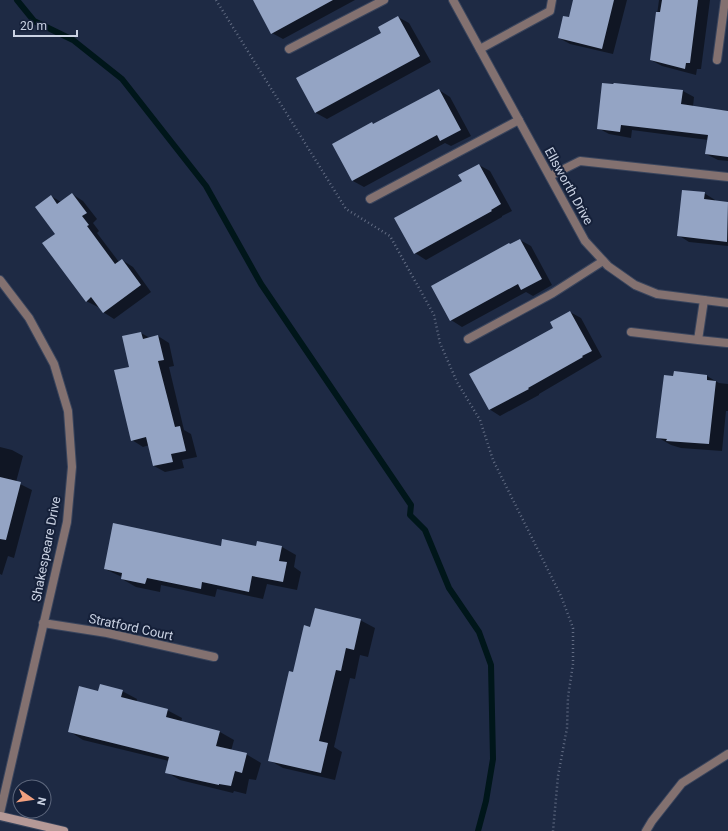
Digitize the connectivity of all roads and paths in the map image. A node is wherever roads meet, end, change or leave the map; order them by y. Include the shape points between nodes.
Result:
1 (216, 0) edge
2 (384, 0) edge
3 (453, 0) edge
4 (552, 0) edge
5 (725, 0) edge
6 (480, 49) junction
7 (290, 50) dead end
8 (717, 60) dead end
9 (519, 120) junction
10 (550, 176) junction
11 (728, 177) edge
12 (370, 199) dead end
13 (603, 261) junction
14 (0, 280) edge
15 (704, 300) junction
16 (728, 303) edge
17 (631, 332) dead end
18 (468, 339) dead end
19 (698, 340) junction
20 (727, 343) dead end
21 (43, 623) junction
22 (214, 657) dead end
23 (728, 754) edge
24 (0, 813) edge
25 (0, 816) edge
26 (64, 831) edge
27 (553, 831) edge
28 (646, 831) edge

1 - 27 path via 346,209 390,236 434,315 440,343 457,382 480,420 493,460 561,596 573,628 573,664
2 - 7 street
3 - 6 street, Ellsworth Drive
4 - 6 street via 550,11
5 - 8 street
6 - 9 street, Ellsworth Drive
9 - 10 street, Ellsworth Drive
9 - 12 street
10 - 11 street via 580,160
10 - 13 street, Ellsworth Drive via 585,241
13 - 15 street, Ellsworth Drive via 635,285 657,294
13 - 18 street via 553,293
14 - 21 street, Shakespeare Drive via 29,318 54,364 68,411 72,467 67,522
15 - 16 street, Ellsworth Drive
15 - 19 street
17 - 19 street
19 - 20 street
21 - 22 street, Stratford Court via 107,633
21 - 24 street, Shakespeare Drive
23 - 28 street via 682,783
25 - 26 main road

